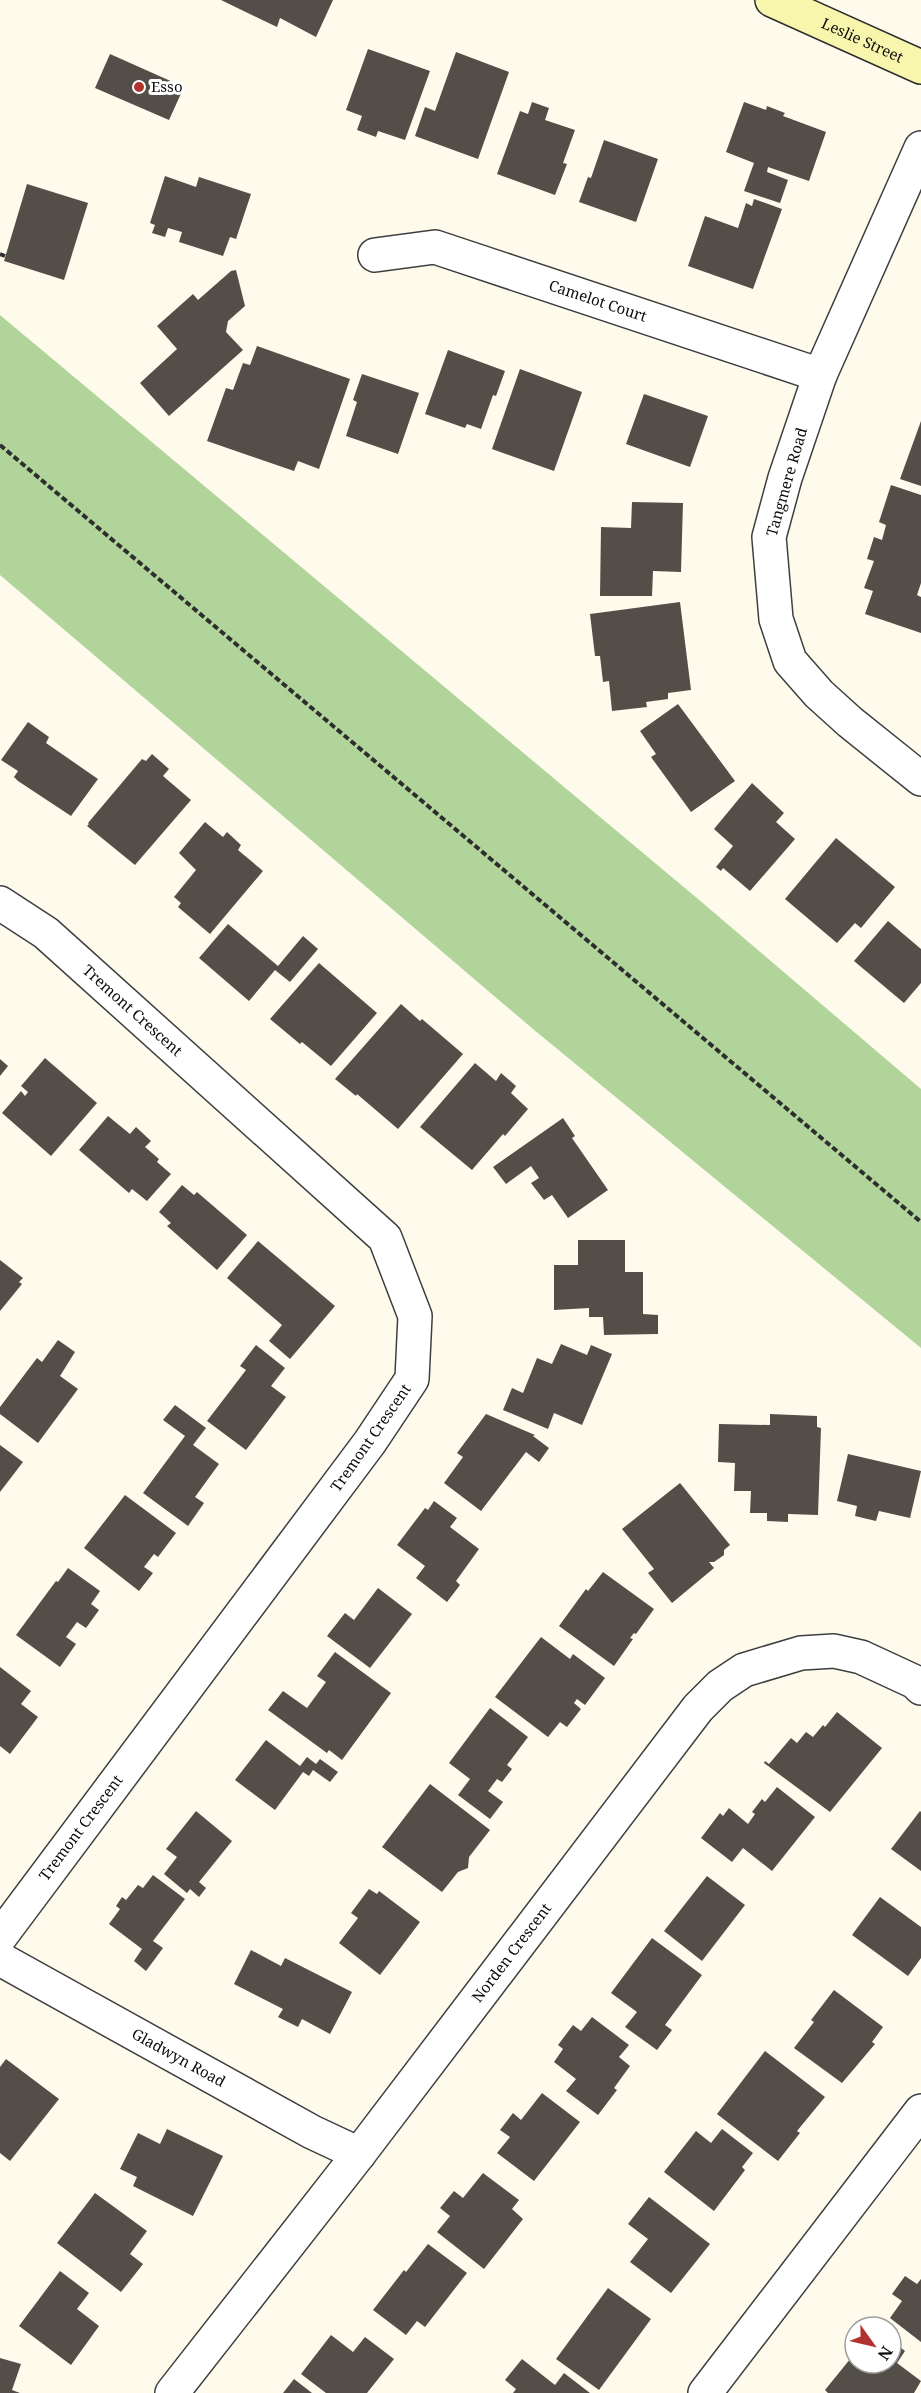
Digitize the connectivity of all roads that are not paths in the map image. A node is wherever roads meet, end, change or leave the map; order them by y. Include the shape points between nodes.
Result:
1 (772, 0) edge
2 (921, 67) edge
3 (921, 148) edge
4 (375, 255) dead end
5 (820, 375) junction
6 (921, 779) edge
7 (0, 903) edge
8 (921, 1688) edge
9 (0, 1937) edge
10 (0, 1959) edge
11 (921, 2111) edge
12 (358, 2154) junction
13 (172, 2393) edge
14 (705, 2393) edge

1 - 2 main road, Leslie Street
3 - 5 street, Tangmere Road
4 - 5 street, Camelot Court via 435,248
5 - 6 street, Tangmere Road via 769,537 776,619 790,661 819,694
7 - 9 street, Tremont Crescent via 46,933 385,1238 416,1316 412,1379 406,1388 363,1452
8 - 12 street, Norden Crescent via 861,1657 834,1651 801,1653 744,1670 720,1686 698,1708
10 - 12 street, Gladwyn Road
11 - 14 street
12 - 13 street, Norden Crescent

